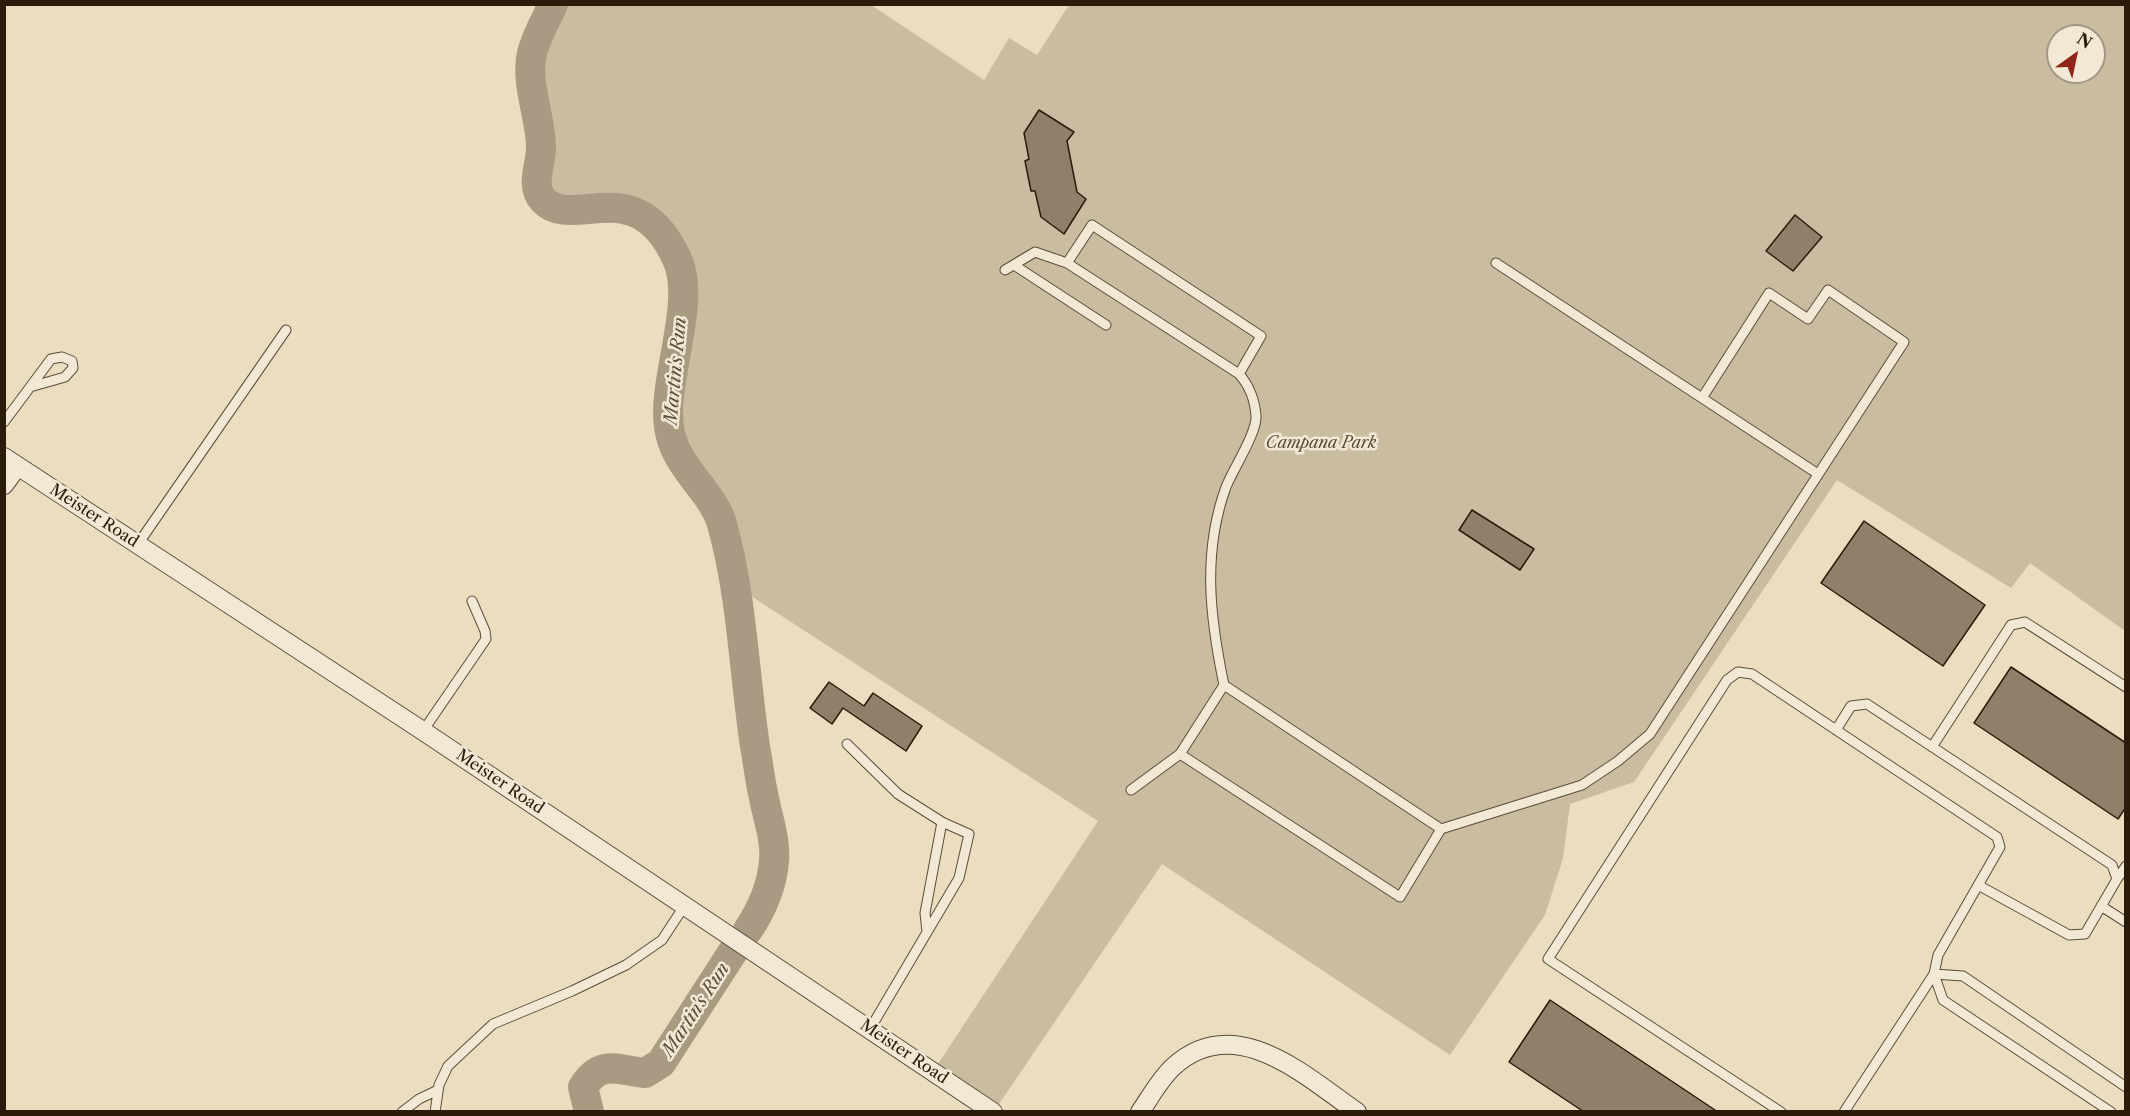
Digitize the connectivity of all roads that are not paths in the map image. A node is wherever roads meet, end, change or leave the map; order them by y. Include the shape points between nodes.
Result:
1 (1067, 263) junction
2 (1497, 263) dead end
3 (1106, 325) dead end
4 (286, 330) dead end
5 (1239, 374) junction
6 (30, 387) junction
7 (1702, 398) junction
8 (4, 422) edge
9 (11, 462) edge
10 (1818, 474) junction
11 (4, 485) edge
12 (138, 544) junction
13 (472, 601) dead end
14 (1224, 684) junction
15 (2126, 687) edge
16 (1836, 730) junction
17 (423, 731) junction
18 (847, 744) dead end
19 (1932, 747) junction
20 (1180, 754) junction
21 (1131, 790) dead end
22 (942, 822) junction
23 (1441, 829) junction
24 (2126, 866) edge
25 (2117, 879) junction
26 (1978, 885) junction
27 (685, 906) junction
28 (2101, 906) junction
29 (2126, 922) edge
30 (927, 933) junction
31 (1934, 974) junction
32 (870, 1029) junction
33 (2126, 1087) edge
34 (438, 1090) junction
35 (402, 1112) edge
36 (435, 1112) edge
37 (993, 1112) edge
38 (1140, 1112) edge
39 (1358, 1112) edge
40 (1781, 1112) edge
41 (1844, 1112) edge
42 (2111, 1112) edge

1 - 3 lane via 1035,252 1010,267
1 - 5 lane
1 - 5 lane via 1092,225 1261,336
2 - 7 lane
4 - 12 lane
5 - 14 lane via 1248,384 1256,417 1226,486 1210,553 1213,630
6 - 6 lane via 51,359 62,357 72,361 73,368 65,377
6 - 8 lane
7 - 10 lane
7 - 10 lane via 1769,293 1808,319 1828,290 1904,342
9 - 11 street
9 - 12 street, Meister Road
10 - 23 lane via 1650,734 1582,785
12 - 17 street, Meister Road
13 - 17 lane via 486,639
14 - 20 lane
14 - 23 lane
15 - 19 lane via 2025,622 2012,626
16 - 19 lane via 1851,706 1867,704
16 - 26 lane via 1997,837 2000,847
16 - 40 lane via 1752,674 1738,672 1727,680 1548,959
17 - 27 street, Meister Road
18 - 22 lane via 898,794
19 - 25 lane via 2112,865
20 - 21 lane
20 - 23 lane via 1400,897
22 - 30 lane via 925,913
22 - 30 lane via 969,834 959,878
24 - 25 lane
25 - 28 lane
26 - 28 lane via 2069,935 2085,934
26 - 31 lane via 1938,955
27 - 32 street, Meister Road
27 - 34 lane via 662,940 626,965 493,1024 448,1065
28 - 29 lane
30 - 32 lane
31 - 33 lane via 1963,976
31 - 41 lane
31 - 42 lane via 1944,1000
32 - 37 street, Meister Road
34 - 35 lane
34 - 36 lane
38 - 39 street via 1174,1066 1200,1051 1229,1044 1265,1052

